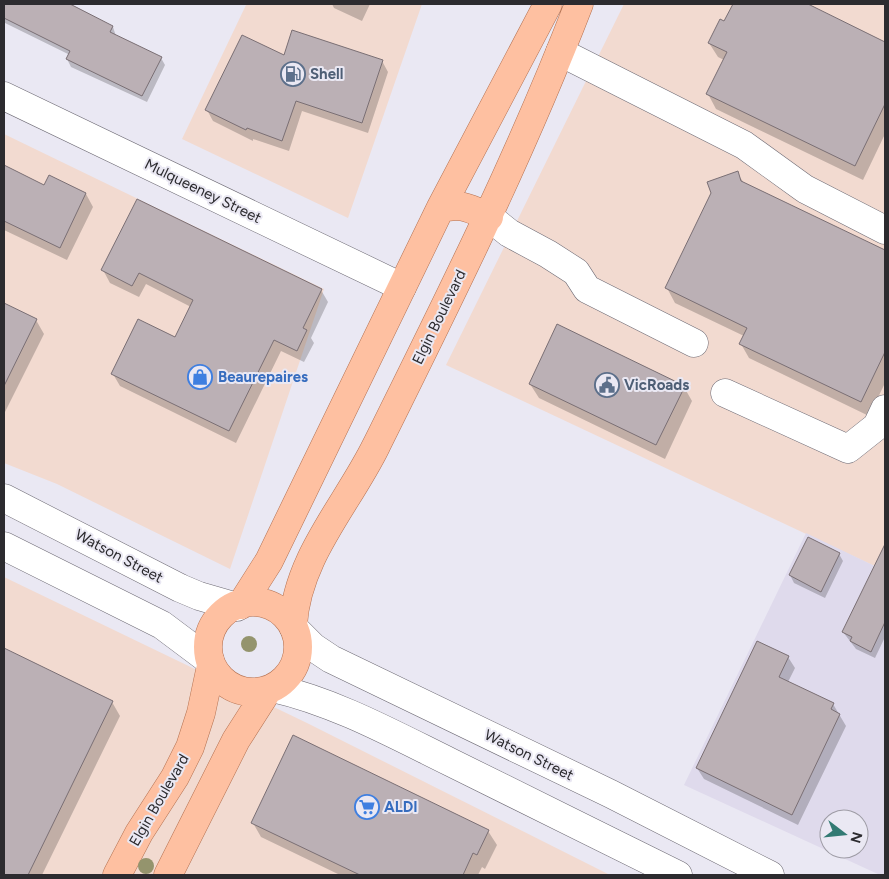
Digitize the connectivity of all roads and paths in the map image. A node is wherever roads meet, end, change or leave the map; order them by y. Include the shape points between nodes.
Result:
1 (548, 4) edge
2 (579, 4) edge
3 (531, 38) junction
4 (560, 52) junction
5 (4, 96) edge
6 (440, 209) junction
7 (489, 217) junction
8 (885, 230) edge
9 (402, 287) junction
10 (694, 343) dead end
11 (725, 393) dead end
12 (885, 409) edge
13 (4, 498) edge
14 (68, 530) junction
15 (4, 546) edge
16 (49, 568) junction
17 (239, 606) junction
18 (293, 626) junction
19 (210, 663) junction
20 (270, 689) junction
21 (611, 794) junction
22 (597, 834) junction
23 (117, 875) edge
24 (168, 875) edge
25 (678, 875) edge
26 (770, 875) edge

1 - 3 main road
2 - 4 main road, Elgin Boulevard
3 - 4 main road
3 - 6 main road
4 - 7 main road, Elgin Boulevard
4 - 8 street via 744,145 805,189
5 - 9 street, Mulqueeney Street
6 - 7 main road via 462,205
6 - 9 main road
7 - 10 street via 509,233 576,272 587,289
7 - 18 main road, Elgin Boulevard via 362,473 308,564 297,593
9 - 17 main road via 269,562
11 - 12 street via 848,449 877,426
13 - 14 street, Watson Street
14 - 16 street
14 - 17 street, Watson Street via 180,588
15 - 16 street
16 - 19 street via 162,625
17 - 18 main road via 254,602 273,606
17 - 19 main road via 216,623 210,636
18 - 20 main road via 297,651 293,665 282,681
18 - 21 street, Watson Street via 325,656
19 - 20 main road via 225,682 238,690
19 - 23 main road, Elgin Boulevard via 202,713 190,747
20 - 22 street via 300,694 335,707
20 - 24 main road via 236,740
21 - 22 street
21 - 26 street, Watson Street
22 - 25 street

